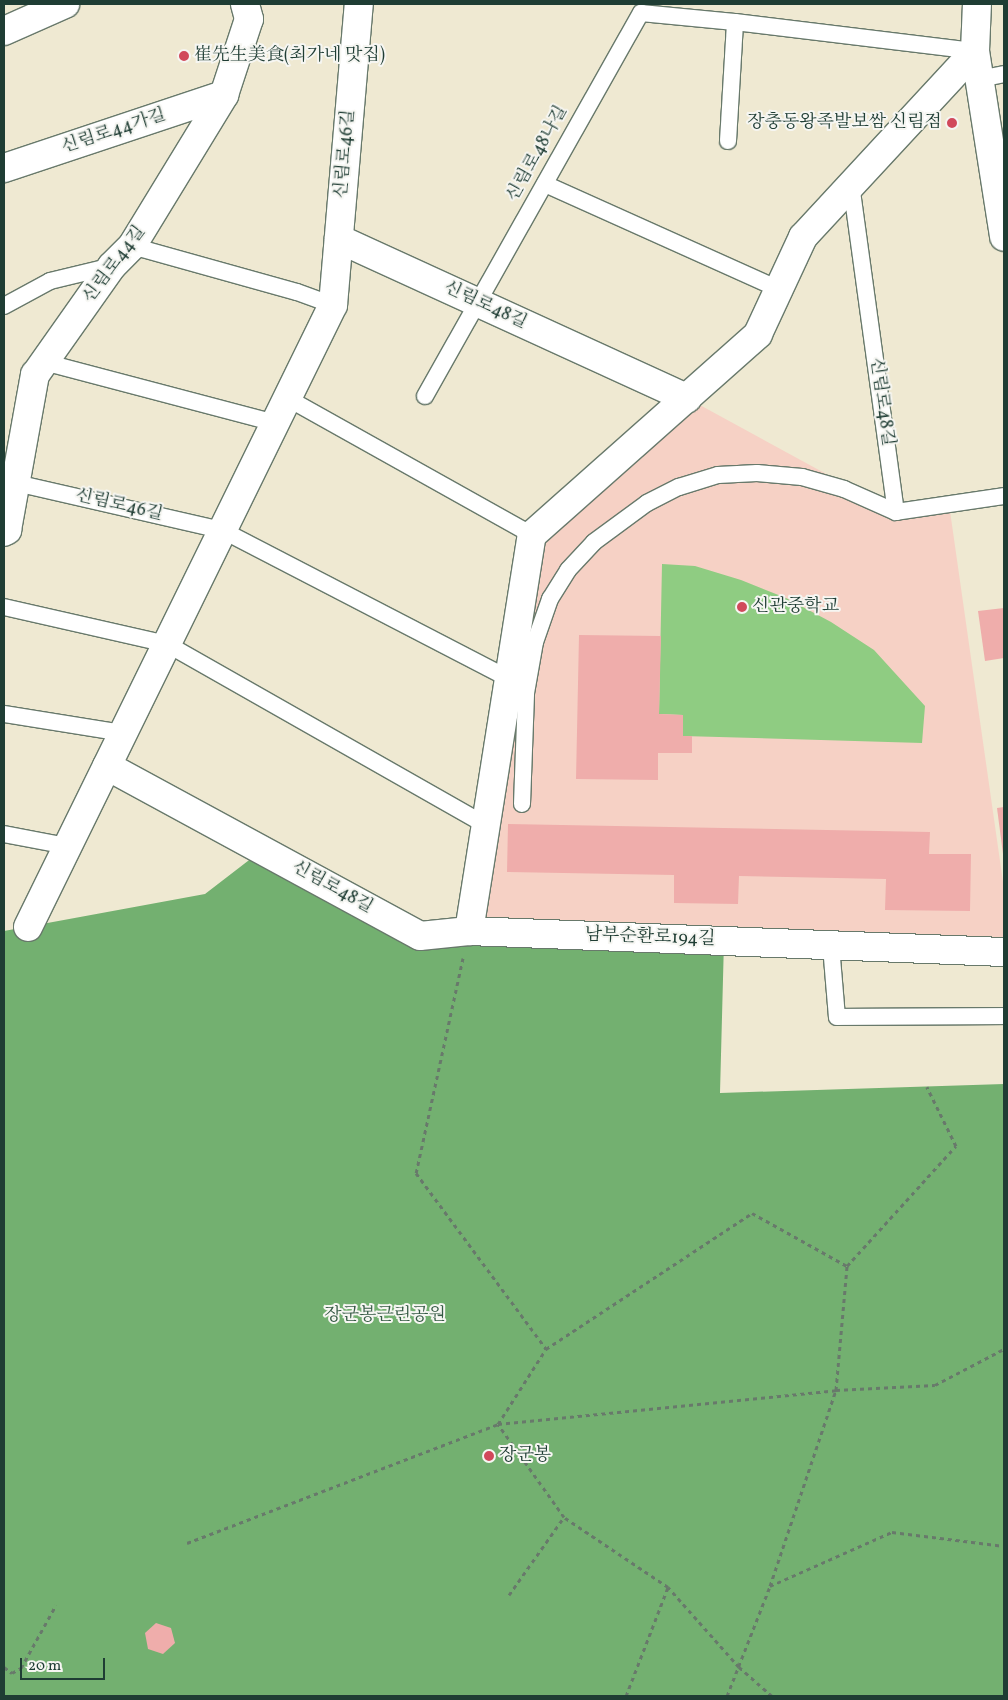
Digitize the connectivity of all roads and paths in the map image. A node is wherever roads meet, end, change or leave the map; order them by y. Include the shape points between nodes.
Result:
1 (65, 4) edge
2 (245, 4) edge
3 (359, 4) edge
4 (977, 4) edge
5 (735, 22) junction
6 (4, 30) edge
7 (975, 52) junction
8 (992, 77) edge
9 (224, 95) junction
10 (728, 141) dead end
11 (4, 168) edge
12 (545, 184) junction
13 (851, 184) junction
14 (1000, 187) edge
15 (1004, 237) edge
16 (339, 239) junction
17 (132, 246) junction
18 (112, 266) junction
19 (779, 289) junction
20 (478, 303) junction
21 (333, 304) junction
22 (4, 306) edge
23 (44, 362) junction
24 (425, 396) dead end
25 (287, 398) junction
26 (687, 398) junction
27 (275, 423) junction
28 (13, 450) edge
29 (16, 483) junction
30 (1004, 496) edge
31 (896, 512) junction
32 (222, 530) junction
33 (4, 532) edge
34 (532, 535) junction
35 (4, 607) edge
36 (167, 644) junction
37 (507, 678) junction
38 (4, 714) edge
39 (123, 733) junction
40 (107, 766) junction
41 (522, 804) dead end
42 (485, 825) junction
43 (4, 834) edge
44 (67, 846) junction
45 (28, 927) dead end
46 (469, 931) junction
47 (831, 946) junction
48 (1004, 952) edge
49 (1004, 1016) edge
50 (927, 1087) dead end
51 (847, 1266) junction
52 (546, 1349) junction
53 (1004, 1349) edge
54 (836, 1390) junction
55 (498, 1424) junction
56 (564, 1517) junction
57 (187, 1543) dead end
58 (1004, 1546) edge
59 (770, 1586) junction
60 (668, 1587) junction
61 (509, 1595) dead end
62 (56, 1605) dead end
63 (4, 1667) edge
64 (739, 1667) junction
65 (626, 1696) edge
66 (727, 1696) edge
67 (772, 1696) edge

1 - 6 street
2 - 9 street, 신림로44길 via 249,20
3 - 16 street, 신림로46길
4 - 7 street
5 - 7 lane, 신림로48나길
5 - 10 lane
5 - 12 lane, 신림로48나길 via 641,13
7 - 8 street
7 - 13 street
8 - 14 street
9 - 11 street, 신림로44가길
9 - 17 street, 신림로44길
12 - 19 lane
12 - 20 lane, 신림로48나길
13 - 19 street via 803,237
13 - 31 lane, 신림로48길
14 - 15 street
16 - 20 street, 신림로48길
16 - 21 street, 신림로46길
17 - 18 street, 신림로44길
17 - 21 lane
18 - 22 lane via 50,281
18 - 23 street, 신림로44길
19 - 26 street via 758,334
20 - 24 lane, 신림로48나길
20 - 26 street, 신림로48길
21 - 25 street, 신림로46길
23 - 27 lane
23 - 28 street, 신림로44길 via 35,376
25 - 27 street, 신림로46길
25 - 34 lane
26 - 34 street
27 - 32 street, 신림로46길
28 - 29 street, 신림로44길
29 - 32 lane, 신림로46길
29 - 33 street, 신림로44길
30 - 31 lane
31 - 41 lane via 844,489 802,477 757,473 718,475 679,487 647,503 594,542 568,570 550,600 535,642 526,693
32 - 36 street, 신림로46길
32 - 37 lane
34 - 37 street
35 - 36 lane
36 - 39 street, 신림로46길
36 - 42 lane
37 - 42 street
38 - 39 lane
39 - 40 street, 신림로46길
40 - 44 street, 신림로46길
40 - 46 street, 신림로48길 via 420,936
42 - 46 street
43 - 44 lane
44 - 45 street, 신림로46길
46 - 47 street, 남부순환로194길
46 - 52 path via 416,1173
47 - 48 street, 남부순환로194길
47 - 49 lane via 837,1017
50 - 51 path via 956,1146
51 - 52 path via 752,1213
51 - 54 path
52 - 55 path
53 - 54 path via 935,1385
54 - 55 path
54 - 59 path
55 - 56 path
55 - 57 path
56 - 60 path
56 - 61 path
58 - 59 path via 892,1532
59 - 64 path
60 - 64 path
60 - 65 path
62 - 63 path via 21,1668 12,1673
64 - 66 path
64 - 67 path

